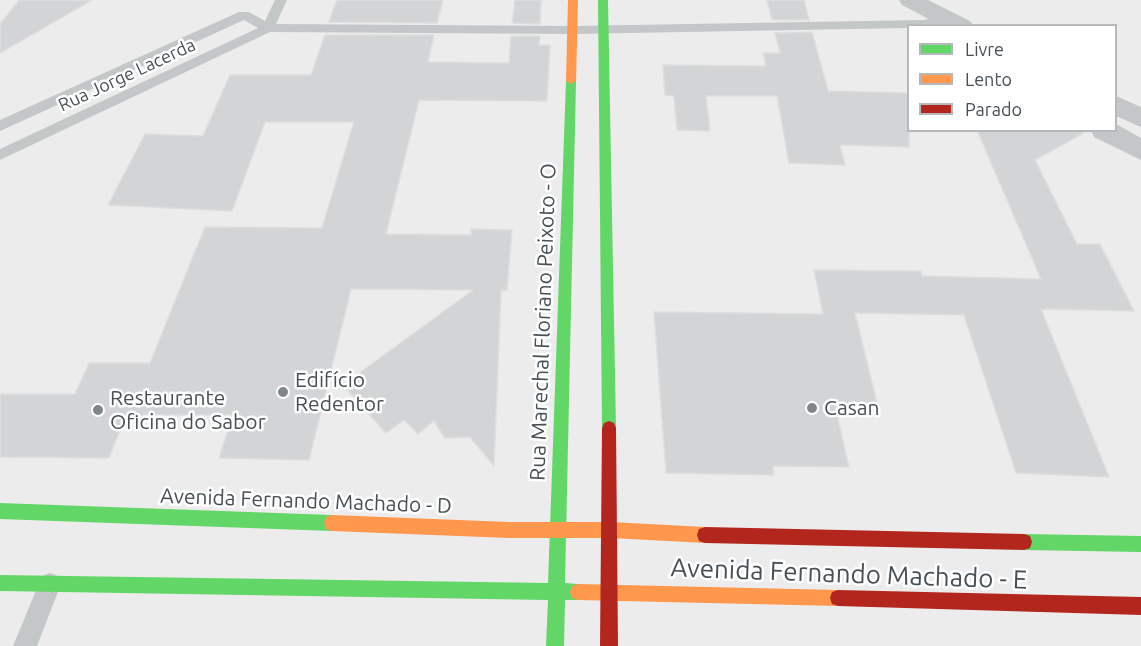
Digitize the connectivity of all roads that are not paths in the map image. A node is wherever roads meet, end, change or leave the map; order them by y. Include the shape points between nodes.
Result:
1 (251, 0) edge
2 (281, 0) edge
3 (573, 0) edge
4 (603, 0) edge
5 (909, 0) edge
6 (244, 15) junction
7 (956, 22) edge
8 (922, 24) edge
9 (934, 24) edge
10 (907, 25) edge
11 (268, 28) junction
12 (573, 30) junction
13 (603, 30) junction
14 (1117, 106) edge
15 (1141, 118) edge
16 (0, 126) edge
17 (1108, 132) edge
18 (1141, 150) edge
19 (0, 155) edge
20 (0, 511) edge
21 (611, 530) junction
22 (558, 531) junction
23 (1141, 544) edge
24 (0, 583) edge
25 (50, 584) junction
26 (556, 591) junction
27 (608, 592) junction
28 (1141, 606) edge
29 (25, 646) edge
30 (555, 646) edge
31 (609, 646) edge

1 - 6 lane
2 - 11 lane
3 - 12 street, Rua Marechal Floriano Peixoto - O
4 - 13 street
5 - 7 street
5 - 8 street
6 - 11 lane
6 - 16 lane, Rua Jorge Lacerda
7 - 9 lane
10 - 13 lane
11 - 12 lane
11 - 19 lane, Rua Jorge Lacerda
12 - 13 lane
12 - 22 street, Rua Marechal Floriano Peixoto - O
13 - 21 street
14 - 15 street
17 - 18 street
20 - 22 street, Avenida Fernando Machado - D
21 - 22 street, Avenida Fernando Machado - D
21 - 23 street, Avenida Fernando Machado - E
21 - 27 street
22 - 26 street, Rua Marechal Floriano Peixoto - O
24 - 25 street
25 - 26 street
25 - 29 lane
26 - 27 street, Avenida Fernando Machado - E
26 - 30 street, Rua Marechal Floriano Peixoto - O
27 - 28 street, Avenida Fernando Machado - E
27 - 31 street

